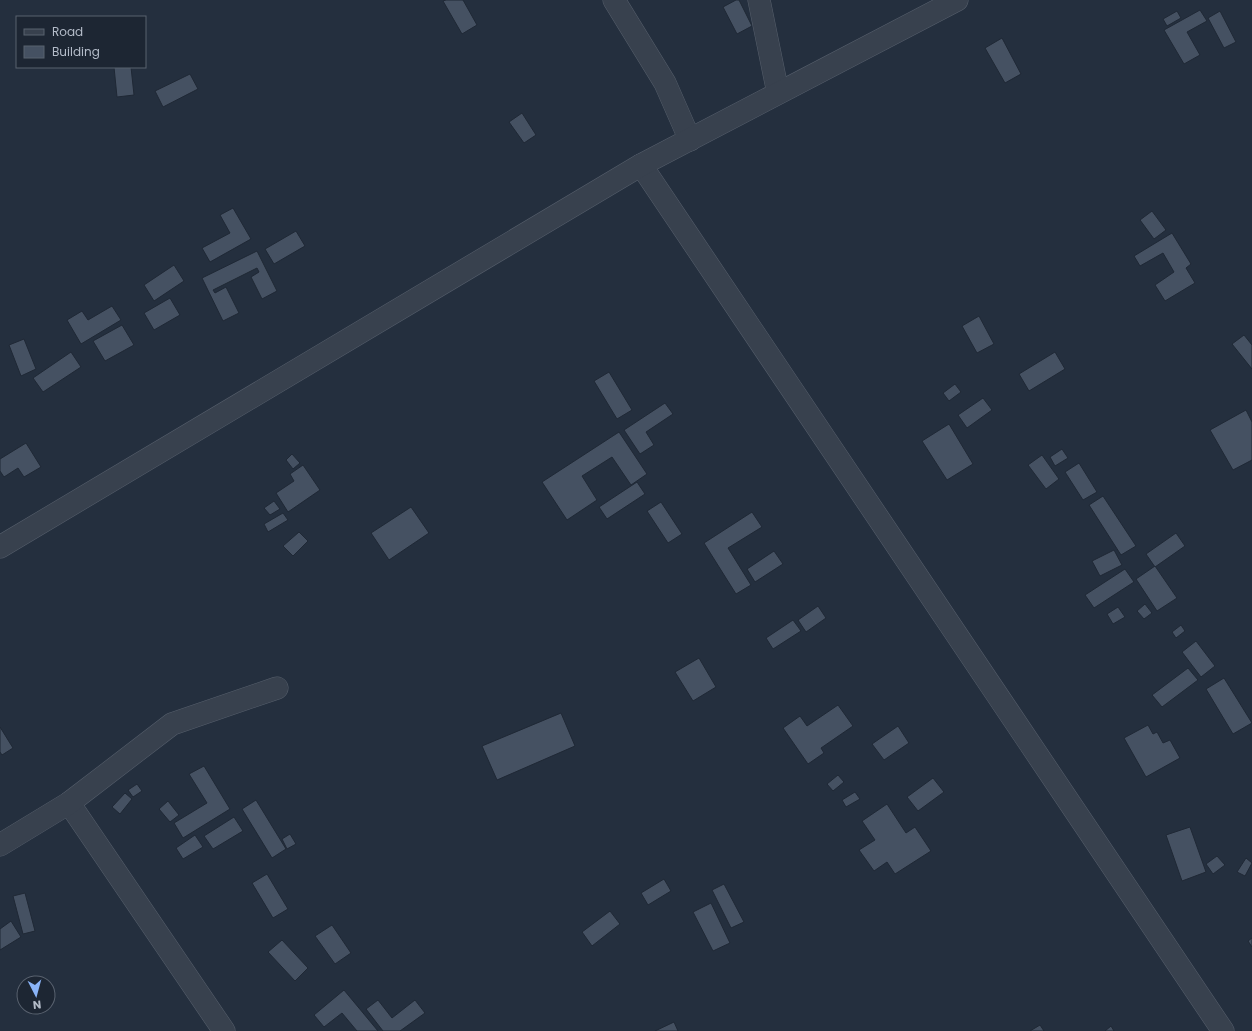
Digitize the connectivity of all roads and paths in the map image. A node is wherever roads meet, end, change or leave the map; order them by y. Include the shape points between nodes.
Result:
1 (614, 0) edge
2 (759, 0) edge
3 (957, 0) edge
4 (778, 94) junction
5 (690, 140) junction
6 (641, 165) junction
7 (0, 548) edge
8 (277, 688) dead end
9 (69, 803) junction
10 (0, 845) edge
11 (224, 1031) edge
12 (1223, 1031) edge

1 - 5 street via 665,83
2 - 4 street
3 - 4 street
4 - 5 street
5 - 6 street
6 - 7 street
6 - 12 street
8 - 9 street via 172,724
9 - 10 street
9 - 11 street

